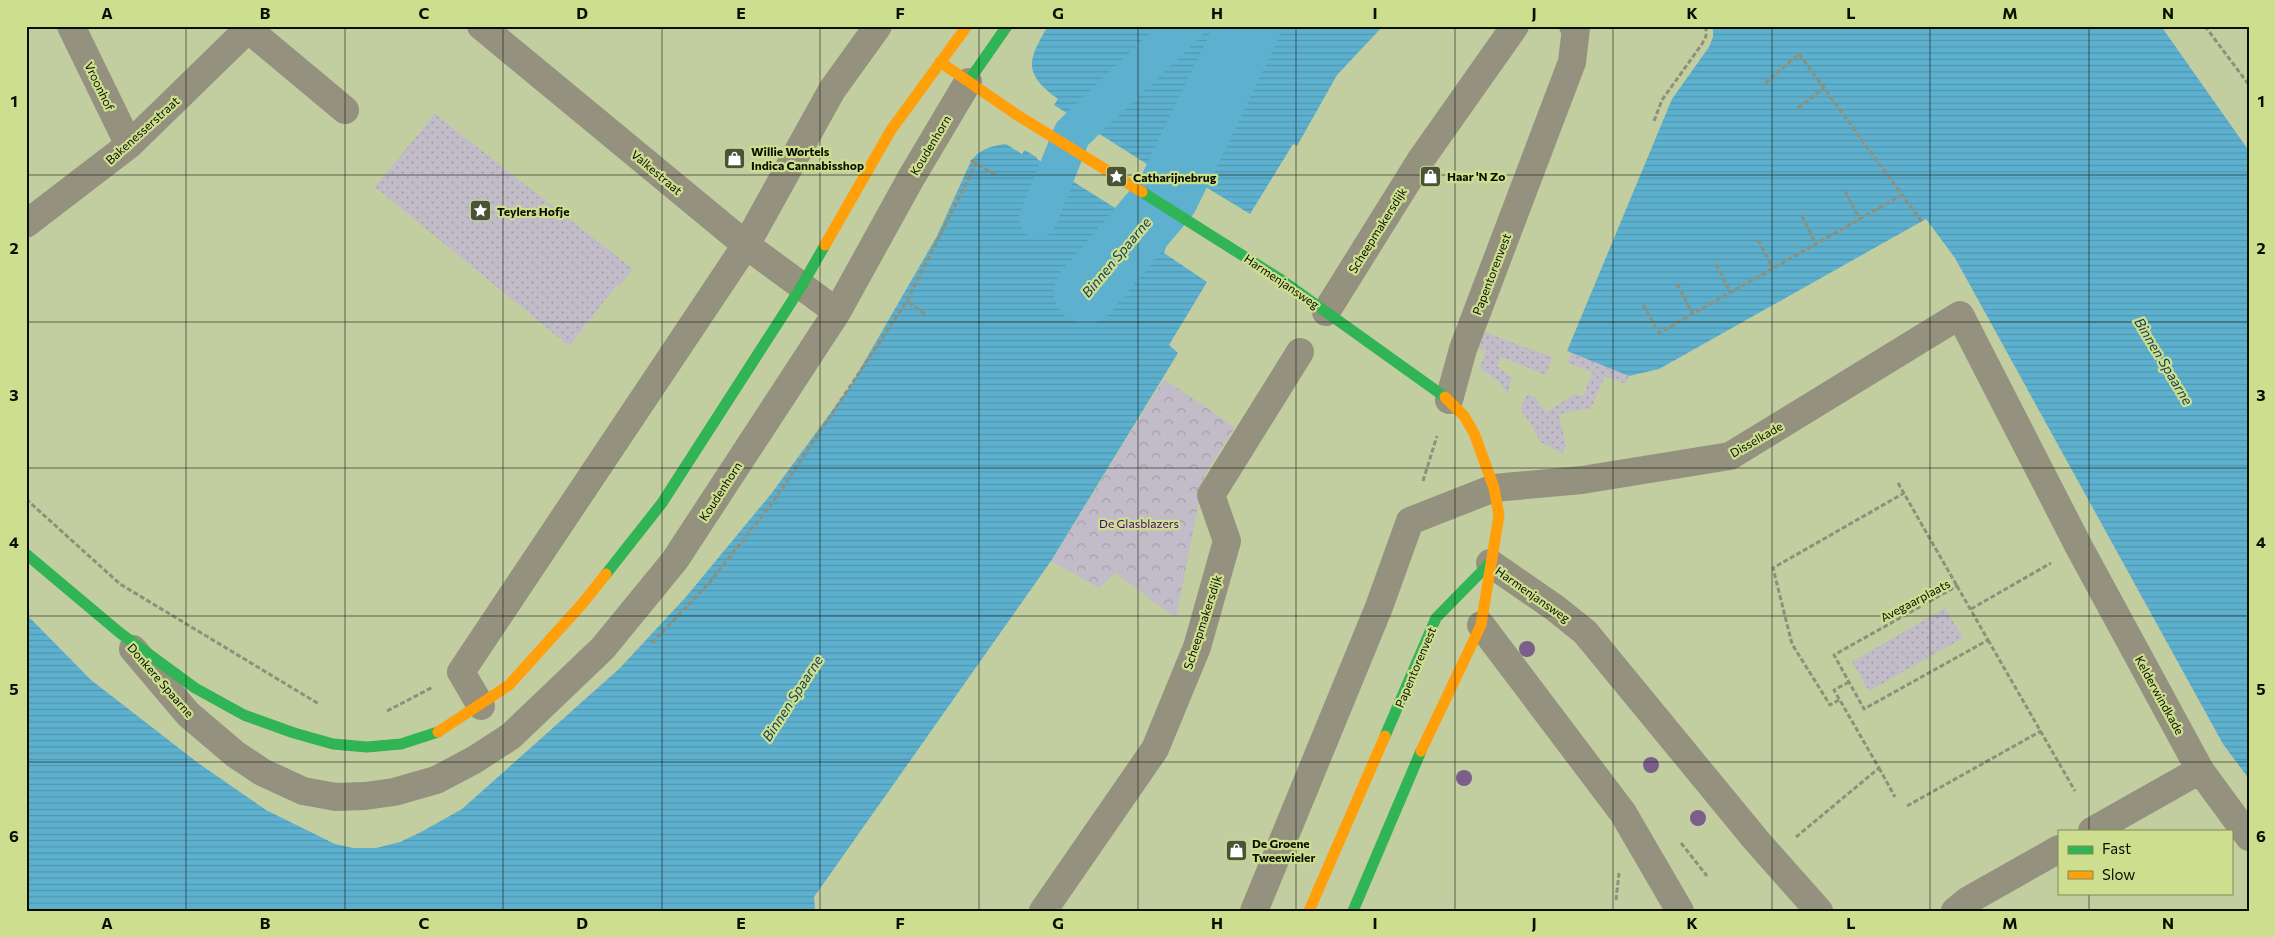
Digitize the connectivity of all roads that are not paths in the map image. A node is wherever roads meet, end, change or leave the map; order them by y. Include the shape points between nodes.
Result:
1 (71, 26) edge
2 (481, 26) edge
3 (878, 26) edge
4 (966, 26) edge
5 (1006, 26) edge
6 (1515, 26) edge
7 (1575, 27) edge
8 (250, 28) edge
9 (940, 62) junction
10 (968, 82) junction
11 (346, 110) dead end
12 (129, 145) junction
13 (26, 224) edge
14 (746, 245) junction
15 (801, 287) junction
16 (837, 312) junction
17 (1326, 312) junction
18 (1960, 315) joint
19 (1300, 352) dead end
20 (1449, 400) junction
21 (1494, 488) junction
22 (26, 554) edge
23 (1490, 563) junction
24 (1481, 625) junction
25 (120, 633) junction
26 (481, 706) junction
27 (2200, 770) junction
28 (303, 791) joint
29 (2094, 830) edge
30 (2249, 837) edge
31 (2058, 850) edge
32 (1043, 911) edge
33 (1254, 911) edge
34 (1309, 911) edge
35 (1353, 911) edge
36 (1680, 911) edge
37 (1819, 911) edge
38 (1955, 911) edge

1 - 12 street, Vroonhof
2 - 14 street, Valkestraat
3 - 14 street via 832,90
4 - 9 street
5 - 10 street, Koudenhorn
6 - 17 street, Scheepmakersdijk via 1422,158
7 - 20 street, Papentorenvest via 1572,62 1463,349
8 - 11 street
8 - 12 street, Bakenesserstraat
9 - 10 street
9 - 15 street via 891,130
10 - 16 street, Koudenhorn
10 - 17 street, Harmenjansweg via 1255,263
12 - 13 street, Bakenesserstraat
14 - 15 street, Valkestraat
14 - 26 street via 461,672
15 - 16 street, Valkestraat
15 - 26 street via 662,503 575,611 509,686
16 - 28 street, Koudenhorn via 675,560 603,648 511,736 436,780 394,792 336,797
17 - 20 street, Harmenjansweg
18 - 21 street, Disselkade via 1730,456 1582,480
18 - 27 street, Kelderwindkade via 2079,547
19 - 32 street, Scheepmakersdijk via 1211,495 1227,541 1196,647 1154,749
20 - 21 street, Harmenjansweg via 1474,433
21 - 23 street, Harmenjansweg via 1499,515
21 - 33 street via 1410,522
22 - 25 street, Donkere Spaarne
23 - 24 street
23 - 34 street, Papentorenvest via 1436,618
23 - 37 street, Harmenjansweg via 1585,632 1771,858
24 - 35 street via 1426,739
24 - 36 street via 1623,813
25 - 26 street, Donkere Spaarne via 195,688 244,716 333,744 401,744 443,730
25 - 28 street, Donkere Spaarne via 188,714 235,754 262,772
27 - 29 street
27 - 30 street, Kelderwindkade
31 - 38 street

